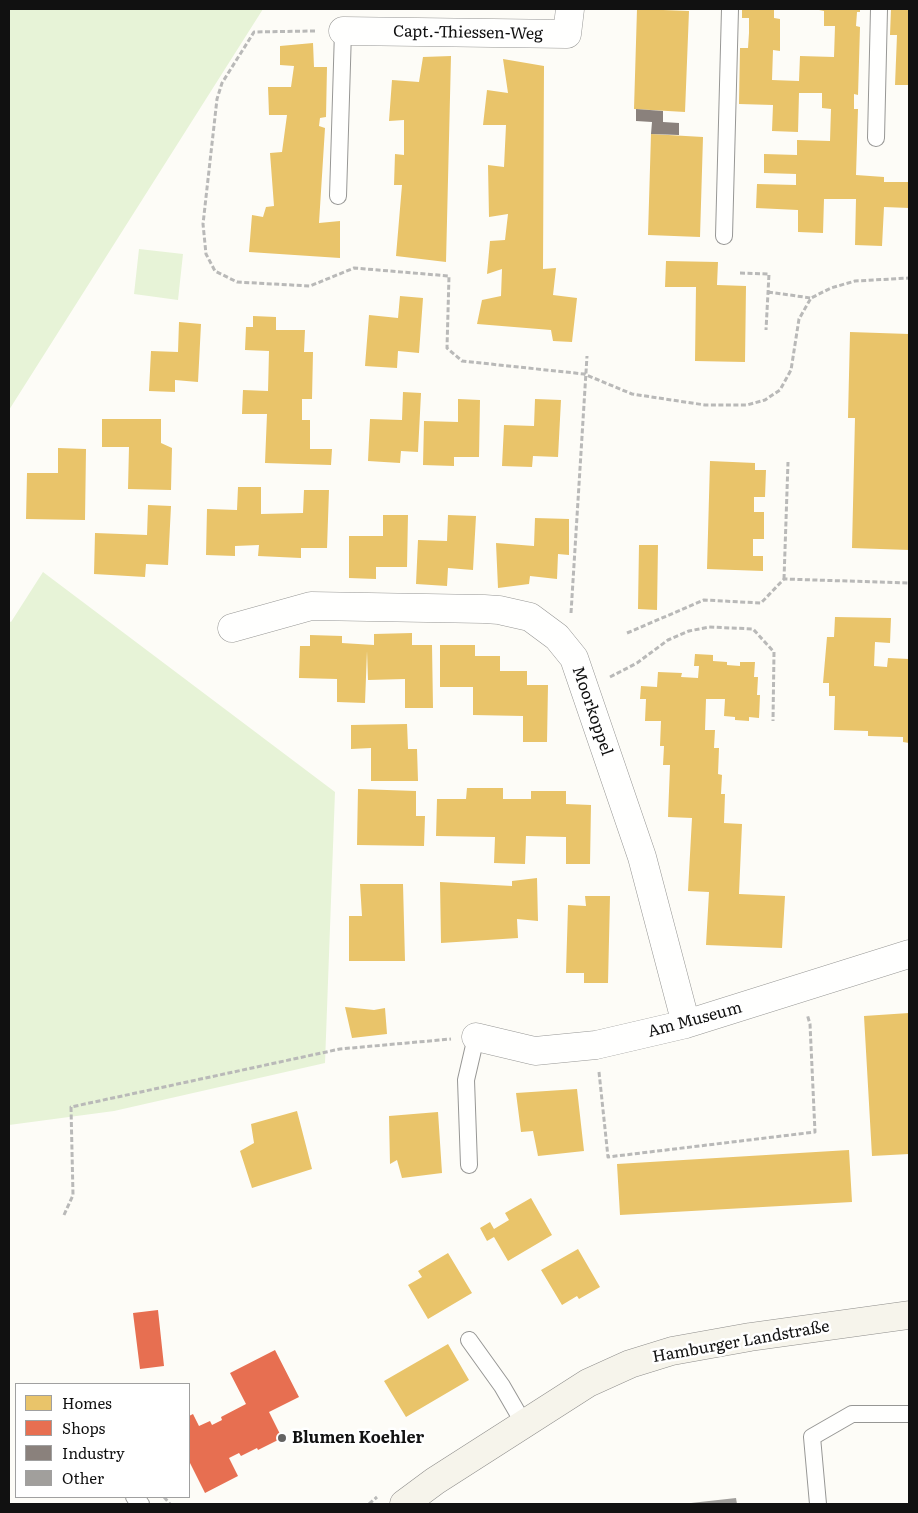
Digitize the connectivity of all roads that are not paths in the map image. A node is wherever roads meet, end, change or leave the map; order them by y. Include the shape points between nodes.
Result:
1 (570, 9) edge
2 (730, 9) edge
3 (878, 9) edge
4 (343, 31) joint
5 (876, 138) dead end
6 (338, 196) dead end
7 (724, 236) dead end
8 (232, 628) dead end
9 (909, 954) edge
10 (686, 1024) junction
11 (476, 1037) joint
12 (469, 1166) dead end
13 (909, 1315) edge
14 (469, 1340) dead end
15 (909, 1414) edge
16 (524, 1424) junction
17 (404, 1504) edge
18 (818, 1504) edge

1 - 4 street, Capt.-Thiessen-Weg via 567,34
2 - 7 lane
3 - 5 lane
4 - 6 lane
8 - 10 street, Moorkoppel via 310,606 484,609 530,617 557,637 574,658 642,857
9 - 10 street, Am Museum
10 - 11 street, Am Museum via 596,1045 535,1051
11 - 12 lane via 466,1080
13 - 16 main road, Hamburger Landstraße via 672,1352 630,1364 588,1383
14 - 16 lane
15 - 18 lane via 852,1414 812,1436
16 - 17 main road, Hamburger Landstraße

